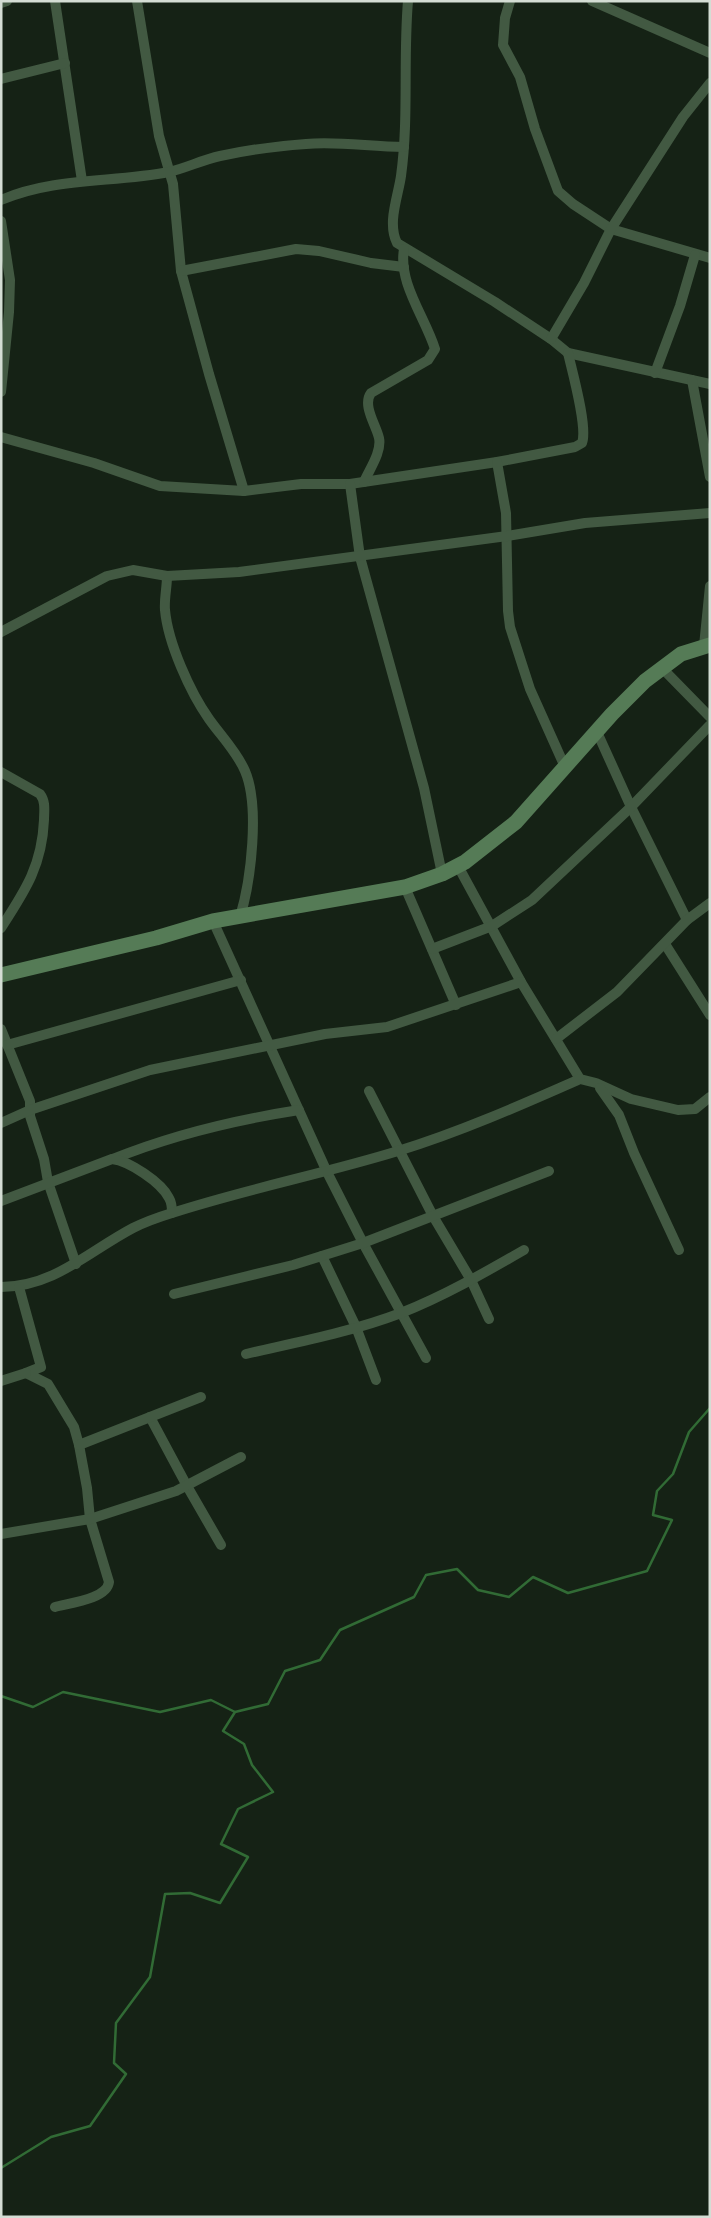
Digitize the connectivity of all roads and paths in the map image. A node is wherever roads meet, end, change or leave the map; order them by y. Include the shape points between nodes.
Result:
1 (7, 1) edge
2 (55, 1) edge
3 (137, 1) edge
4 (408, 1) edge
5 (510, 1) edge
6 (592, 1) edge
7 (1, 3) edge
8 (710, 52) edge
9 (65, 63) junction
10 (1, 79) edge
11 (710, 83) edge
12 (404, 147) junction
13 (169, 172) junction
14 (82, 181) junction
15 (1, 200) edge
16 (1, 221) edge
17 (611, 229) junction
18 (404, 249) junction
19 (695, 255) junction
20 (710, 258) edge
21 (404, 267) junction
22 (182, 271) junction
23 (551, 339) junction
24 (568, 352) junction
25 (655, 373) junction
26 (692, 380) junction
27 (710, 384) edge
28 (1, 392) edge
29 (1, 437) edge
30 (497, 462) junction
31 (710, 477) edge
32 (364, 482) junction
33 (350, 484) junction
34 (244, 491) junction
35 (710, 513) edge
36 (506, 536) junction
37 (360, 557) junction
38 (168, 576) junction
39 (710, 586) edge
40 (1, 632) edge
41 (707, 646) edge
42 (662, 668) junction
43 (710, 716) edge
44 (710, 726) edge
45 (597, 732) junction
46 (566, 766) junction
47 (1, 772) edge
48 (630, 807) junction
49 (458, 866) junction
50 (442, 874) junction
51 (405, 887) junction
52 (710, 903) edge
53 (240, 917) junction
54 (687, 920) junction
55 (213, 921) junction
56 (492, 926) junction
57 (1, 928) edge
58 (665, 944) junction
59 (432, 950) junction
60 (1, 975) edge
61 (240, 980) junction
62 (521, 982) junction
63 (456, 1005) junction
64 (710, 1015) edge
65 (1, 1029) edge
66 (556, 1039) junction
67 (268, 1044) junction
68 (7, 1045) junction
69 (580, 1079) junction
70 (596, 1083) junction
71 (369, 1092) dead end
72 (710, 1097) edge
73 (30, 1110) junction
74 (299, 1110) junction
75 (1, 1123) edge
76 (400, 1150) junction
77 (112, 1159) junction
78 (549, 1171) dead end
79 (328, 1172) junction
80 (48, 1182) junction
81 (1, 1201) edge
82 (172, 1213) junction
83 (433, 1216) junction
84 (363, 1243) junction
85 (524, 1250) dead end
86 (679, 1250) dead end
87 (322, 1256) junction
88 (76, 1264) junction
89 (471, 1280) junction
90 (19, 1287) junction
91 (1, 1288) edge
92 (174, 1294) dead end
93 (402, 1312) junction
94 (489, 1319) dead end
95 (356, 1327) junction
96 (246, 1354) dead end
97 (426, 1358) dead end
98 (26, 1373) junction
99 (1, 1380) edge
100 (376, 1380) dead end
101 (201, 1397) dead end
102 (150, 1417) junction
103 (79, 1445) junction
104 (241, 1457) dead end
105 (187, 1486) junction
106 (90, 1519) junction
107 (1, 1534) edge
108 (221, 1545) dead end
109 (55, 1607) dead end

1 - 7 street
2 - 9 street
3 - 13 street via 159,136
4 - 12 street
5 - 17 street via 503,46 520,77 558,191
6 - 8 street
9 - 10 street
9 - 14 street
11 - 17 street via 682,118
12 - 13 street via 344,143 291,145 220,156
12 - 18 street via 393,224 394,237
13 - 14 street
13 - 22 street
14 - 15 street
16 - 28 street via 10,280
17 - 19 street
17 - 23 street
18 - 21 street
18 - 23 street
19 - 20 street
19 - 25 street
21 - 22 street via 296,249
21 - 32 street via 434,353 428,360 371,393 368,405 379,442
22 - 34 street
23 - 24 street
24 - 25 street
24 - 30 street via 584,435 582,443
25 - 26 street
26 - 27 street
26 - 31 street
29 - 34 street via 94,463 160,486
30 - 32 street
30 - 36 street via 506,513
32 - 33 street
33 - 34 street via 301,484
33 - 37 street
35 - 36 street via 585,523
36 - 37 street
36 - 46 street via 510,627 530,689
37 - 38 street via 239,572
37 - 50 street via 424,788
38 - 40 street via 133,570 107,576
38 - 53 street via 165,611 181,664 198,703 238,757 250,788 250,870
39 - 41 street
41 - 42 street via 681,654
42 - 43 street
42 - 45 street via 645,681
44 - 48 street
45 - 46 street
45 - 48 street
46 - 49 street via 516,822
47 - 57 street via 40,794 44,799 44,810 36,870
48 - 54 street
48 - 56 street via 552,883
49 - 50 street
49 - 56 street
50 - 51 street
51 - 53 street
51 - 59 street
52 - 54 street
53 - 55 street
54 - 58 street
55 - 60 street
55 - 61 street
56 - 59 street
56 - 62 street
58 - 64 street
58 - 66 street via 617,992
59 - 63 street
61 - 67 street
61 - 68 street
62 - 63 street
62 - 66 street
63 - 67 street via 387,1027
65 - 68 street
66 - 69 street
67 - 73 street via 150,1070
67 - 74 street
68 - 73 street via 30,1100
69 - 70 street
69 - 76 street
70 - 72 street via 630,1099 678,1110 695,1109
70 - 86 street via 619,1114
71 - 76 street
73 - 75 street
73 - 80 street
74 - 77 street via 243,1119
74 - 79 street
76 - 79 street
76 - 83 street
77 - 80 street
77 - 82 street via 133,1167 157,1184 168,1196
78 - 83 street
79 - 82 street
79 - 84 street
80 - 81 street
80 - 88 street
82 - 88 street via 135,1227
83 - 84 street
83 - 89 street
84 - 87 street
84 - 93 street
85 - 89 street
87 - 92 street
87 - 95 street
88 - 90 street via 50,1278
89 - 93 street
89 - 94 street
90 - 91 street
90 - 98 street via 41,1367
93 - 95 street
93 - 97 street
95 - 96 street
95 - 100 street
98 - 99 street
98 - 103 street via 48,1384 74,1427
101 - 102 street
102 - 103 street
102 - 105 street
103 - 106 street
104 - 105 street
105 - 106 street
105 - 108 street
106 - 107 street
106 - 109 street via 109,1587 98,1596

